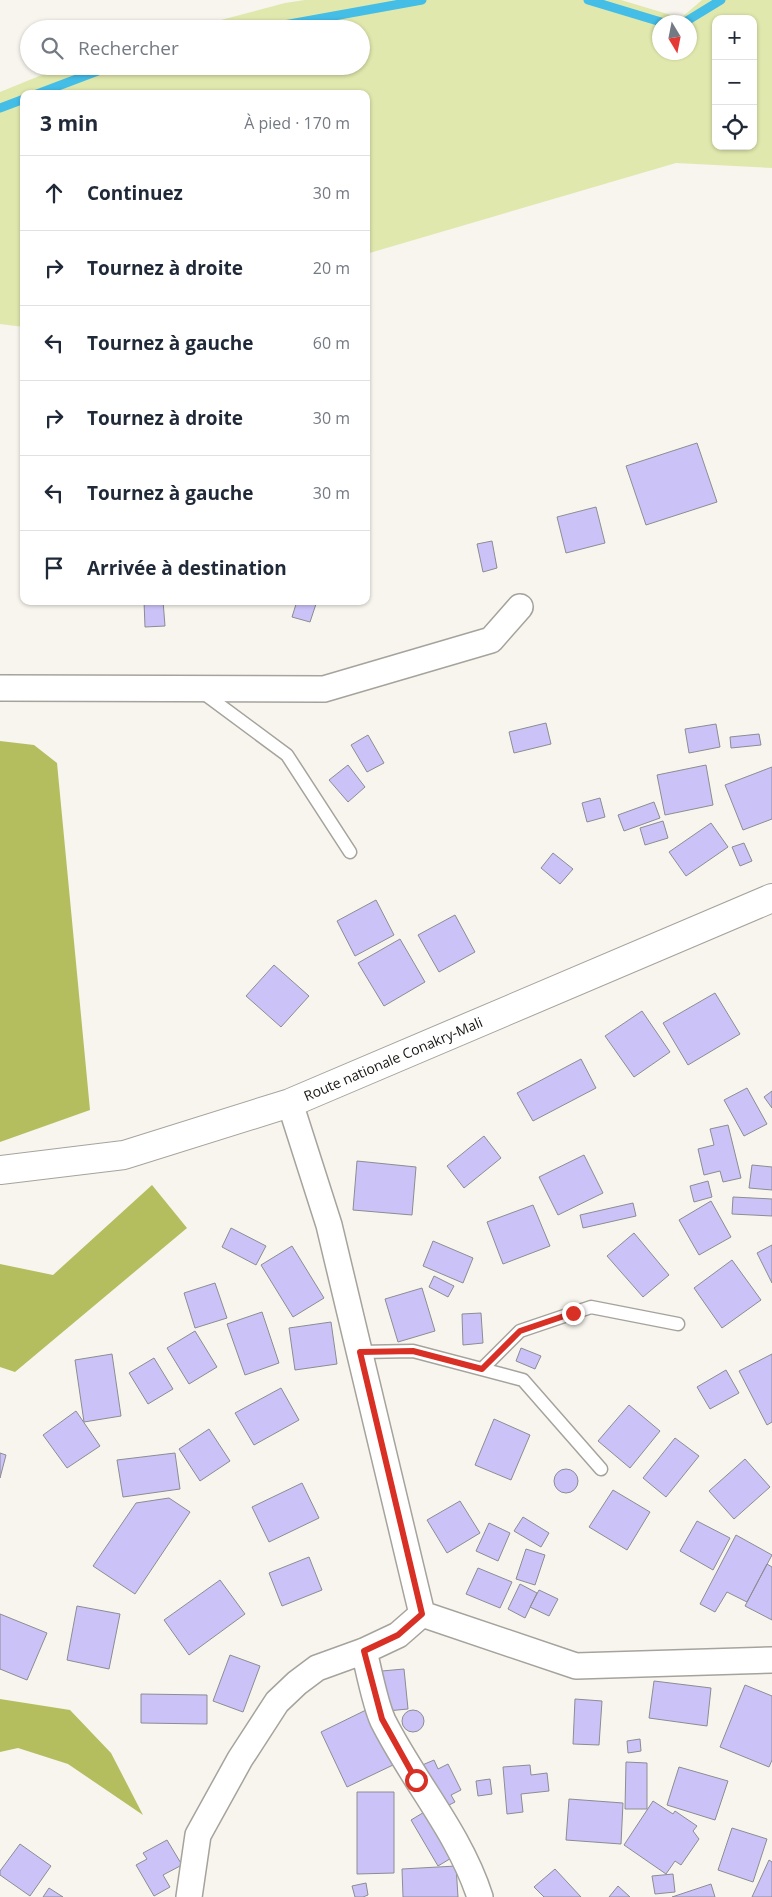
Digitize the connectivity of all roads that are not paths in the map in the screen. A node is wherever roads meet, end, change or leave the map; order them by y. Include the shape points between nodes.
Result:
1 (520, 607) dead end
2 (0, 688) edge
3 (198, 689) junction
4 (350, 852) dead end
5 (772, 898) edge
6 (290, 1103) junction
7 (0, 1170) edge
8 (678, 1324) dead end
9 (360, 1352) junction
10 (482, 1369) junction
11 (601, 1469) dead end
12 (422, 1614) junction
13 (364, 1651) junction
14 (772, 1660) edge
15 (189, 1897) edge
16 (480, 1897) edge

1 - 3 street via 491,640 324,689
2 - 3 street
3 - 4 lane via 287,754
5 - 6 highway, Route nationale Conakry-Mali
6 - 7 highway, Route nationale Conakry-Mali via 124,1155
6 - 9 street via 329,1225
8 - 10 lane via 591,1307 520,1331
9 - 10 lane via 413,1351
9 - 12 street
10 - 11 lane via 523,1380
12 - 13 street via 398,1635
12 - 14 street via 576,1666
13 - 15 street via 317,1668 277,1702 240,1758 198,1835
13 - 16 street via 382,1719 416,1780 448,1826

